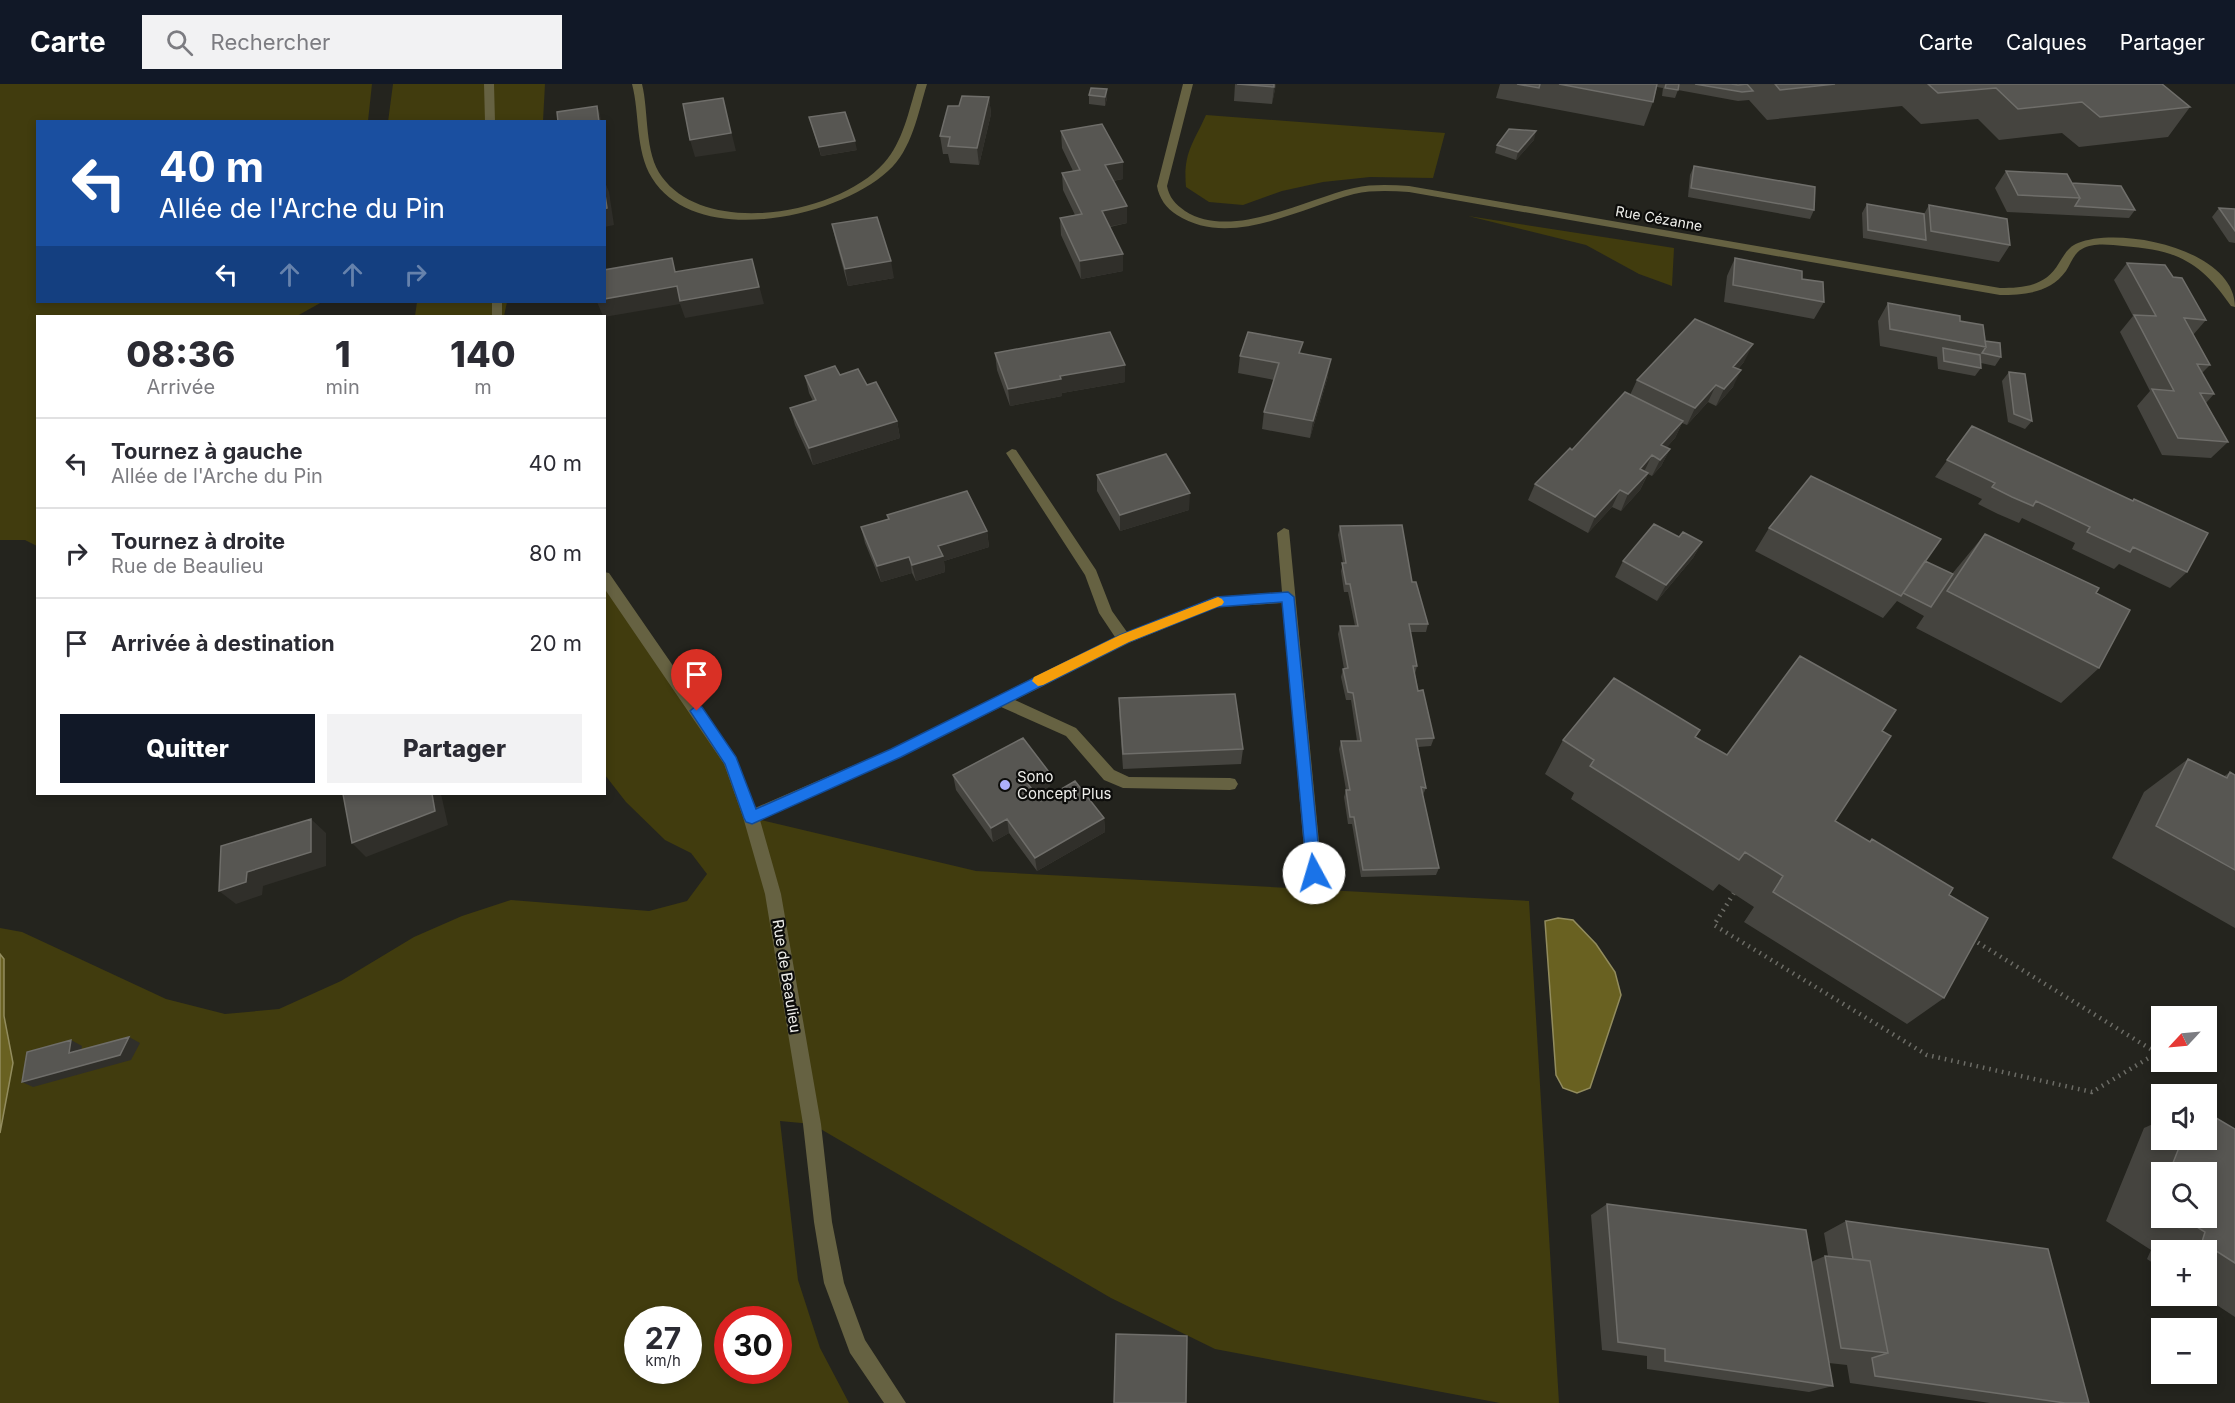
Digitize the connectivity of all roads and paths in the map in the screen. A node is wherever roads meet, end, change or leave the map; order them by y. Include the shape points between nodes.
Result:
1 (489, 84) edge
2 (637, 84) edge
3 (922, 84) edge
4 (1188, 84) edge
5 (490, 120) edge
6 (2220, 281) junction
7 (2235, 281) edge
8 (2235, 303) edge
9 (1012, 453) dead end
10 (1284, 533) dead end
11 (606, 580) edge
12 (1288, 597) junction
13 (1124, 639) junction
14 (1000, 700) junction
15 (1230, 784) dead end
16 (752, 818) junction
17 (1314, 873) dead end
18 (1734, 893) edge
19 (1965, 935) edge
20 (896, 1403) edge

1 - 5 street
2 - 3 street via 649,160 657,178 679,199 698,208 743,216 815,207 838,199 875,177 896,153
4 - 6 street, Rue Cézanne via 1162,193 1178,212 1205,223 1236,225 1357,190 1409,189 1989,291 2013,292 2044,286 2055,279 2078,247 2105,242 2175,250 2207,266
6 - 7 street
6 - 8 street, Rue Cézanne
9 - 13 street via 1091,574 1106,613
10 - 12 street
11 - 16 street, Rue de Beaulieu via 731,761
12 - 13 street via 1216,602
12 - 17 street
13 - 14 street
14 - 15 street via 1071,732 1109,775 1128,783
14 - 16 street via 896,753
16 - 20 street, Rue de Beaulieu via 773,894 834,1283 857,1346
18 - 19 path via 1714,925 1927,1055 2092,1092 2157,1053

